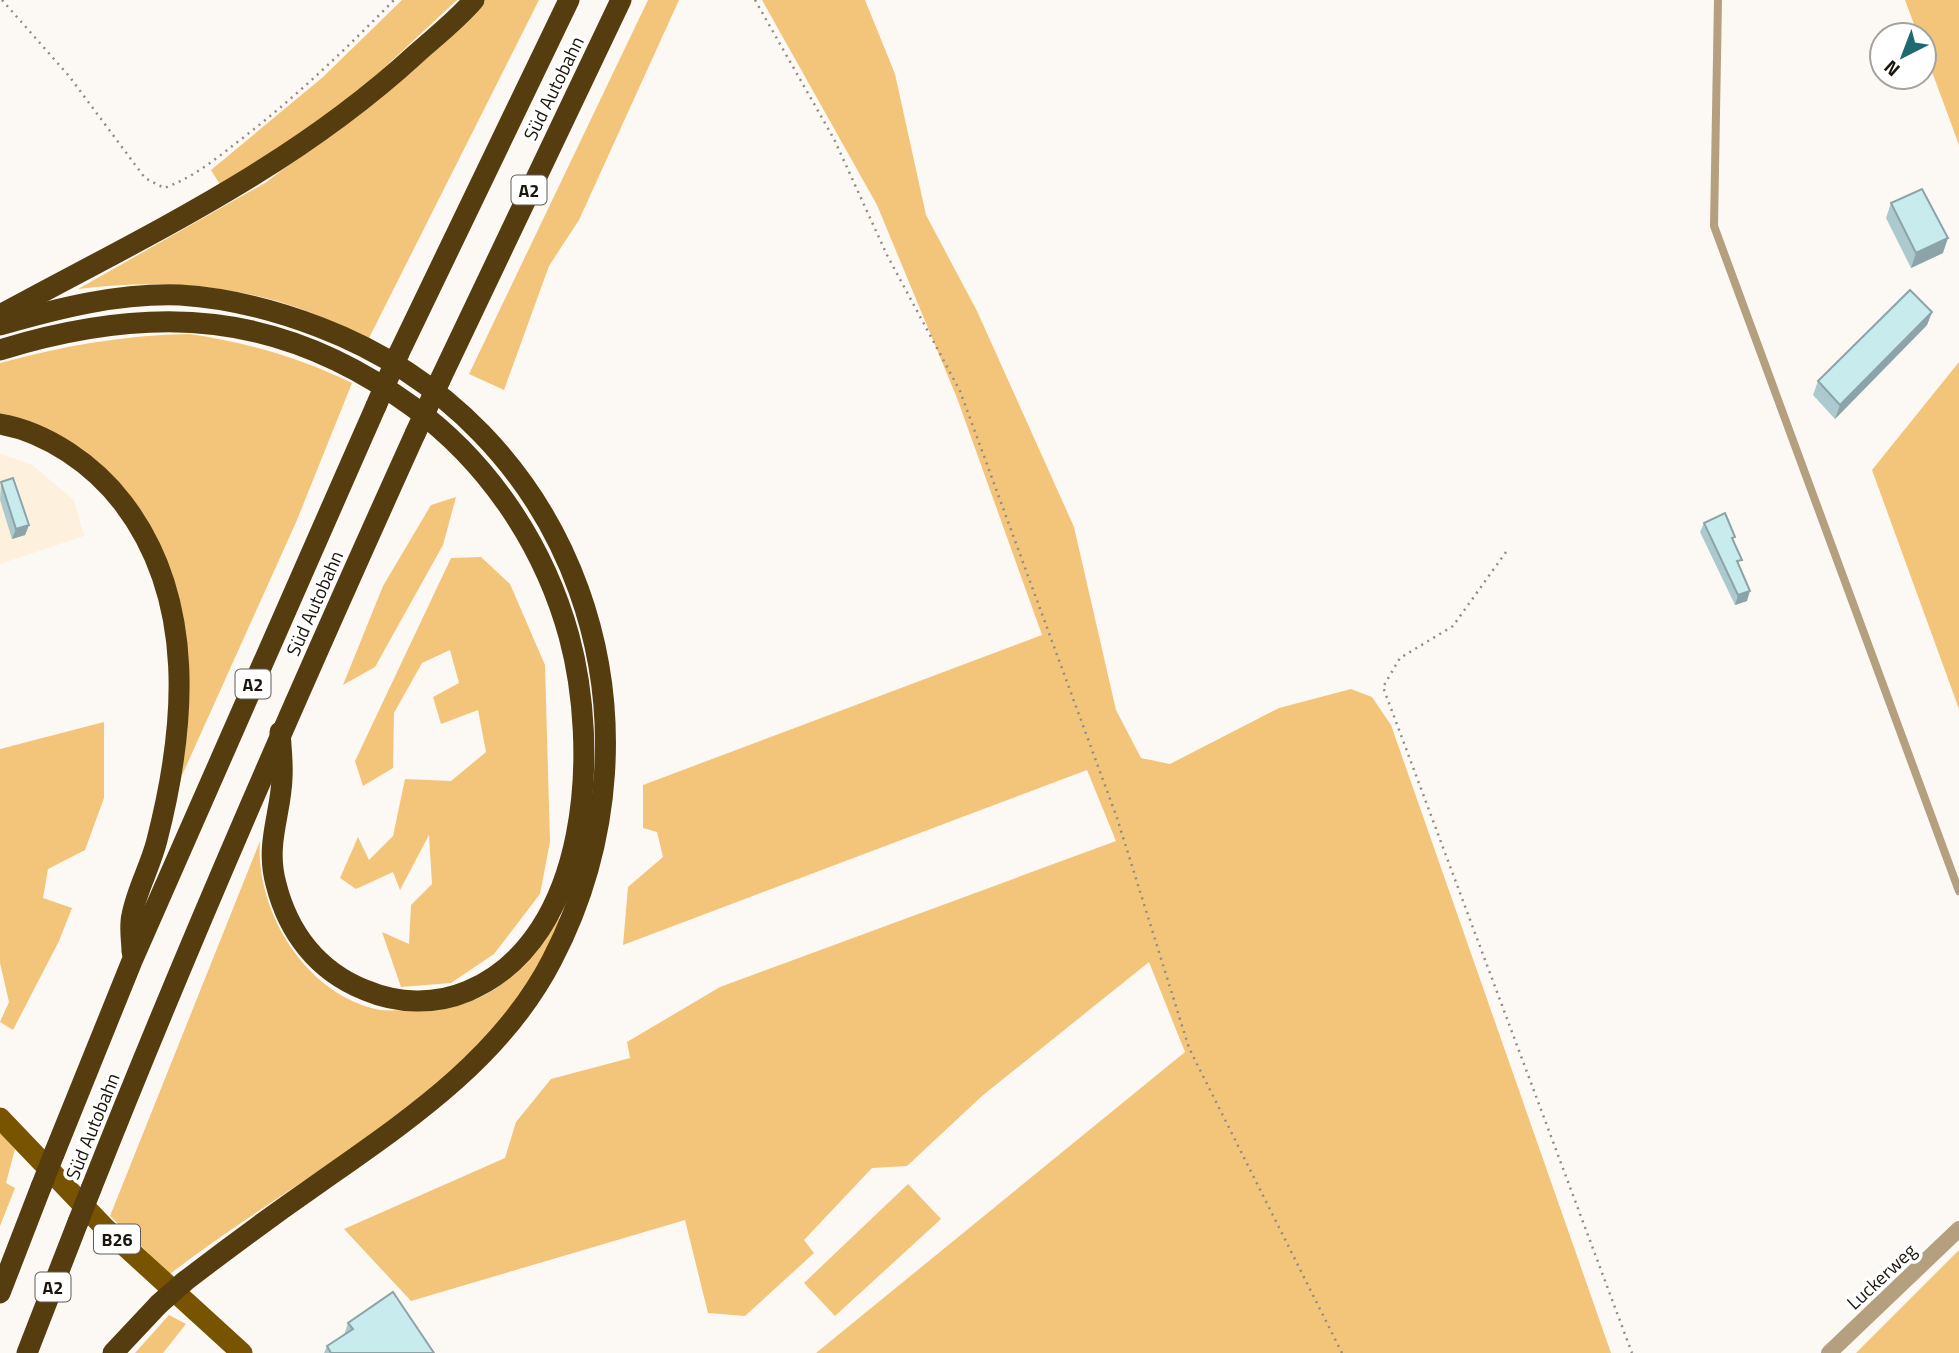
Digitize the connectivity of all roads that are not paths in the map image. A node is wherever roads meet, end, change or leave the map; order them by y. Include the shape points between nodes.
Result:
1 (474, 0) edge
2 (569, 0) edge
3 (621, 0) edge
4 (1718, 0) edge
5 (0, 315) edge
6 (0, 325) edge
7 (0, 350) edge
8 (0, 424) edge
9 (280, 732) junction
10 (1959, 891) edge
11 (132, 961) junction
12 (0, 1118) edge
13 (1959, 1229) edge
14 (0, 1293) edge
15 (27, 1353) edge
16 (113, 1353) edge
17 (242, 1353) edge
18 (1829, 1353) edge

1 - 5 highway via 386,82 293,153 192,214
2 - 11 highway, Süd Autobahn / A2, bridge via 399,352
3 - 9 highway, Süd Autobahn / A2, bridge via 415,433
4 - 10 lane via 1714,226
6 - 16 highway, bridge via 95,301 181,295 240,303 293,317 383,356 468,421 528,491 576,582 604,687 604,801 594,858 575,914 520,1011 488,1050 404,1124 184,1282
7 - 9 highway via 105,324 216,324 263,334 349,366 422,414 470,456 516,518 554,592 569,637 584,734 584,779 567,870 552,908 519,956 478,986 454,996 418,1001 379,996 354,986 312,955 294,931 274,878 274,819 282,781
8 - 11 highway via 51,443 90,467 116,494 139,525 175,619 180,675 178,732 157,842 131,916
9 - 15 highway, Süd Autobahn / A2, bridge via 173,983
11 - 14 highway, Süd Autobahn / A2, bridge
12 - 17 main road, B26 via 105,1228
13 - 18 street, Luckerweg

